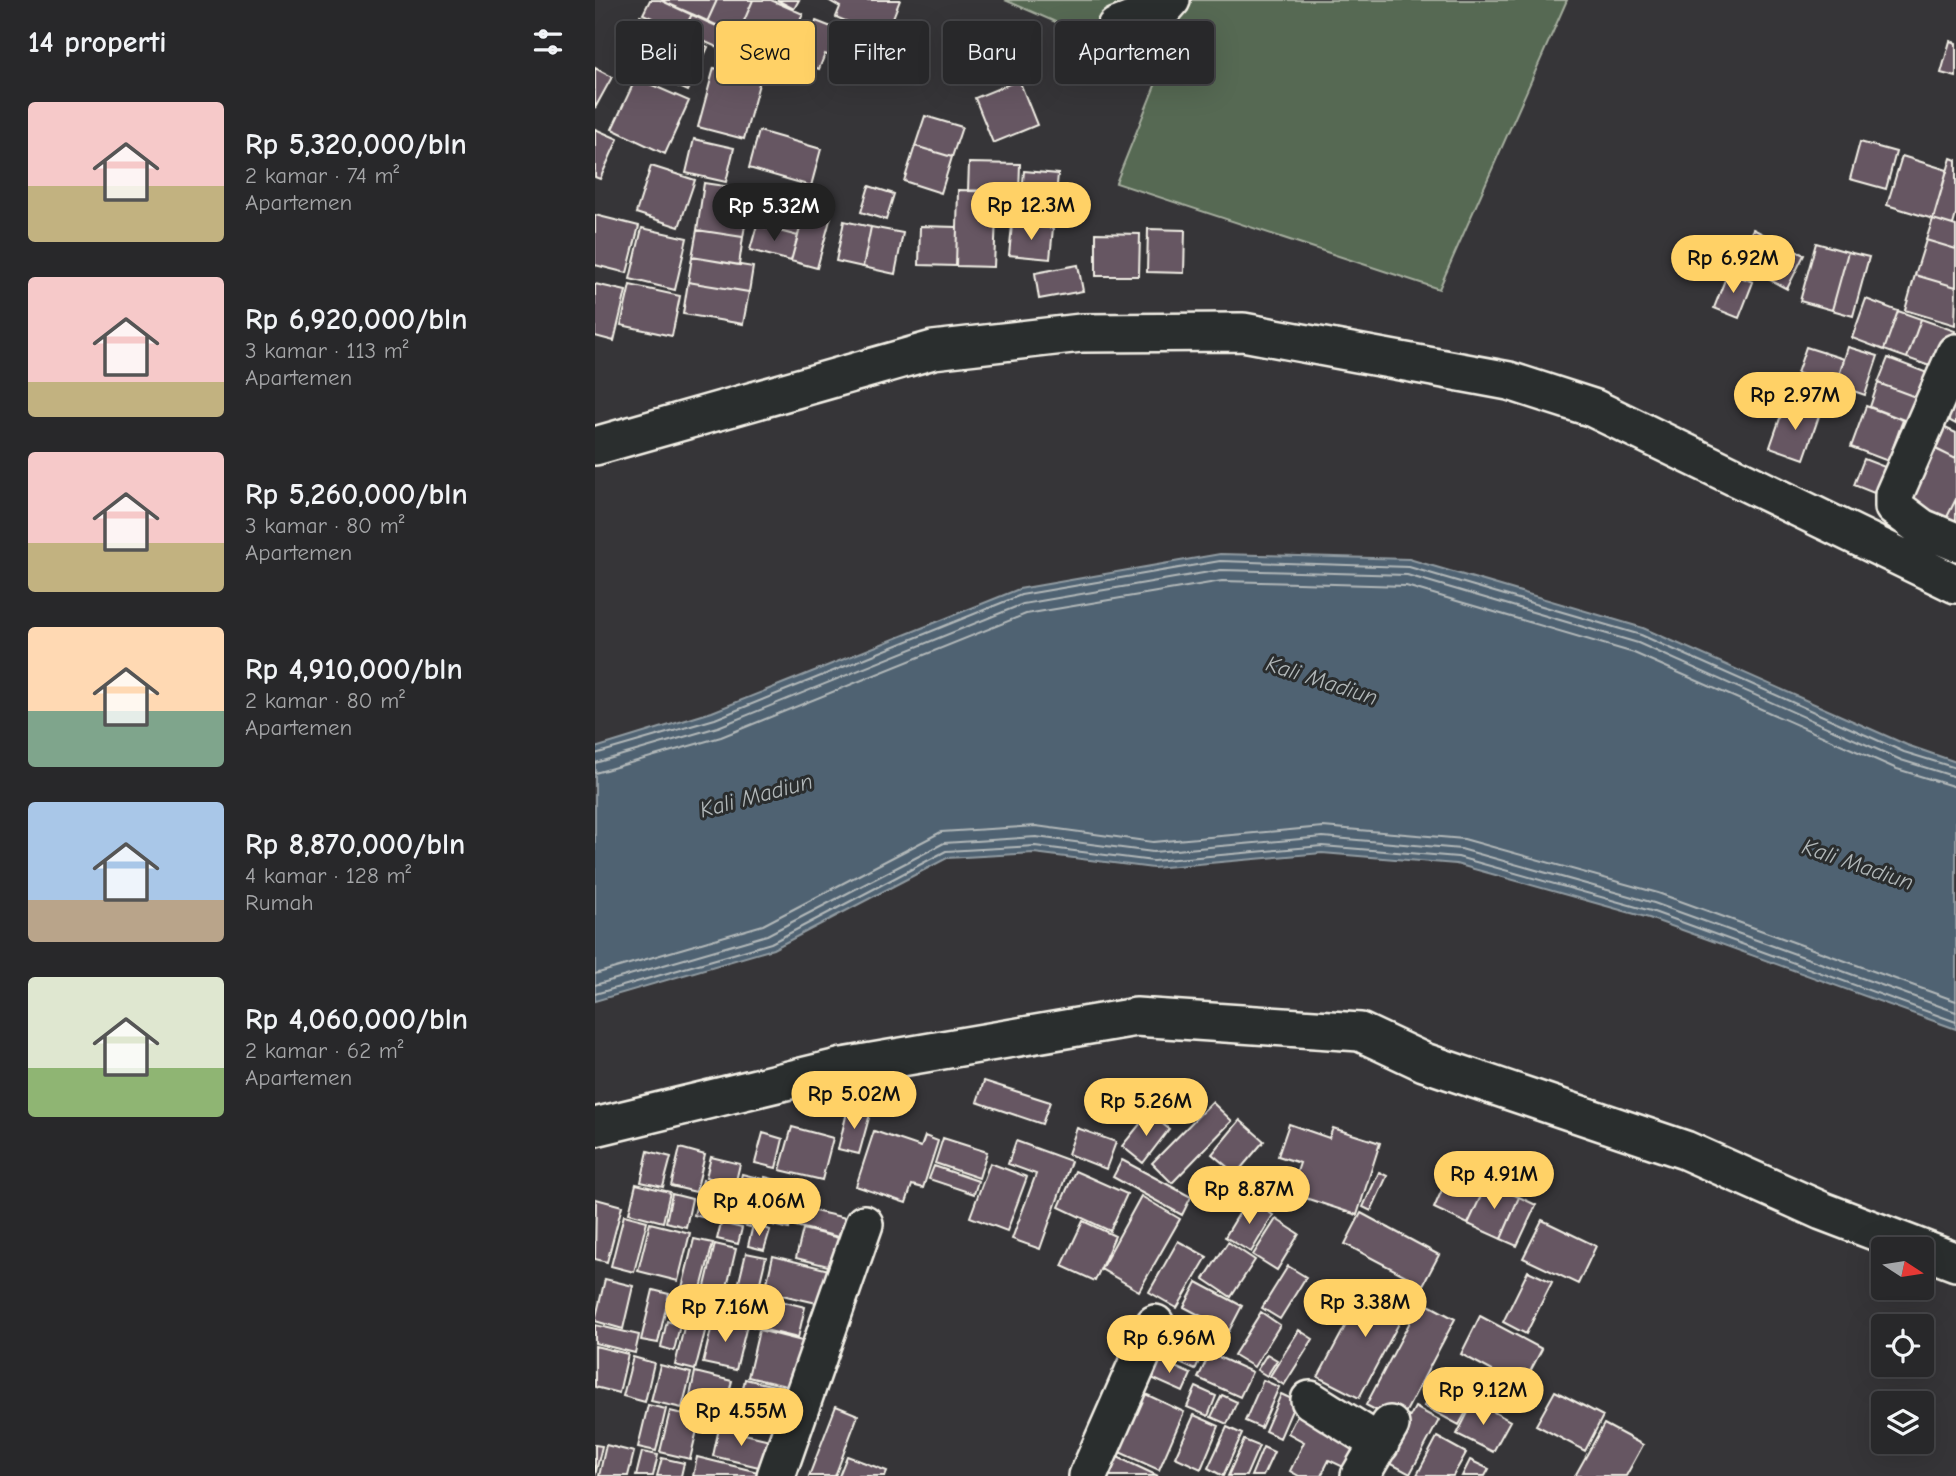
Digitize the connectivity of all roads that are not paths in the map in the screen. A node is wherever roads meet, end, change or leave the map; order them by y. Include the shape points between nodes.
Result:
1 (1171, 0) edge
2 (1131, 21) edge
3 (1956, 352) edge
4 (595, 446) edge
5 (1956, 542) edge
6 (1956, 584) edge
7 (595, 1126) edge
8 (864, 1224) dead end
9 (1956, 1262) edge
10 (1155, 1324) dead end
11 (1310, 1400) dead end
12 (776, 1476) edge
13 (1088, 1476) edge
14 (1360, 1476) edge

1 - 2 street via 1164,8
3 - 5 street via 1894,495 1896,510 1922,528
4 - 6 street via 933,350 1081,333 1243,332 1509,381 1593,408
7 - 9 street via 843,1067 1136,1017 1360,1032 1424,1062 1685,1150 1822,1211
8 - 12 street
10 - 13 street
11 - 14 street via 1385,1435

